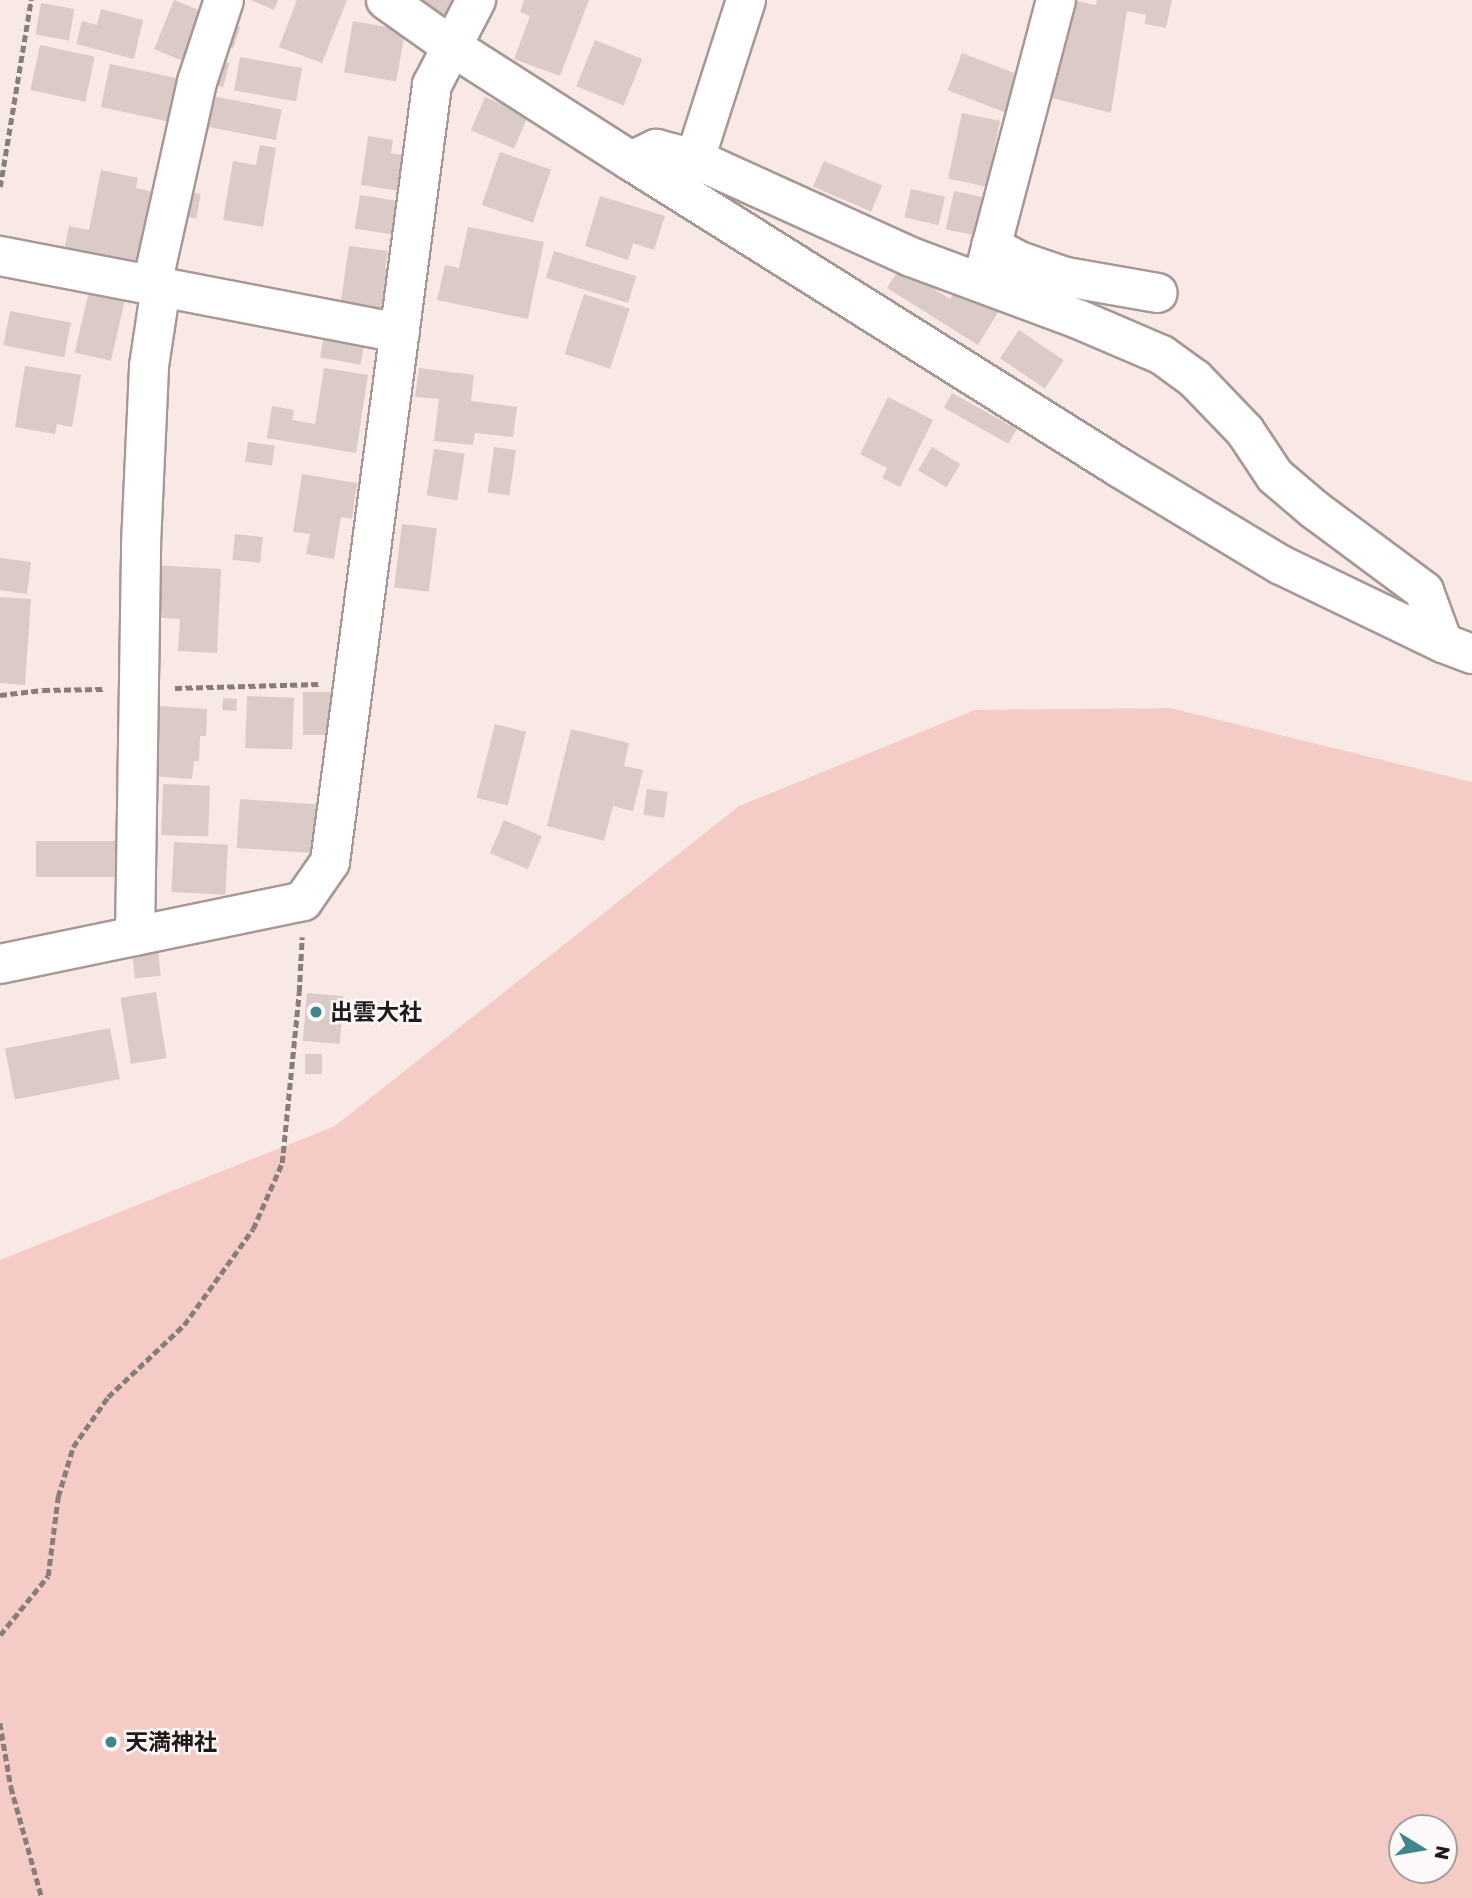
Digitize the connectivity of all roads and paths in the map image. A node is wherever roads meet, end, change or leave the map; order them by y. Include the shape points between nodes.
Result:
1 (31, 0) edge
2 (224, 0) edge
3 (386, 0) edge
4 (476, 0) edge
5 (746, 0) edge
6 (1056, 0) edge
7 (451, 46) junction
8 (695, 159) junction
9 (631, 161) junction
10 (0, 187) edge
11 (0, 256) edge
12 (987, 264) junction
13 (156, 286) junction
14 (1158, 293) dead end
15 (401, 333) junction
16 (1457, 649) edge
17 (356, 682) junction
18 (139, 689) junction
19 (0, 695) edge
20 (303, 901) junction
21 (135, 936) junction
22 (0, 964) edge
23 (0, 1635) edge
24 (0, 1723) edge
25 (42, 1898) edge

1 - 10 path
2 - 13 street via 197,82
3 - 7 street
4 - 7 street
5 - 8 street
6 - 12 street
7 - 9 street
7 - 15 street via 432,85
8 - 9 street via 656,149
8 - 12 street via 911,257
9 - 16 street via 1269,558
11 - 13 street
12 - 14 street via 1019,261 1066,277
12 - 16 street via 1162,355 1195,379 1245,431 1275,476 1424,591
13 - 15 street
13 - 18 street via 141,544
15 - 17 street
17 - 18 path
17 - 20 street via 330,862
18 - 19 path
18 - 21 street
20 - 21 street
20 - 23 path via 282,1163 253,1229 184,1325 108,1397 73,1447 58,1497 48,1576
21 - 22 street
24 - 25 path via 11,1787

